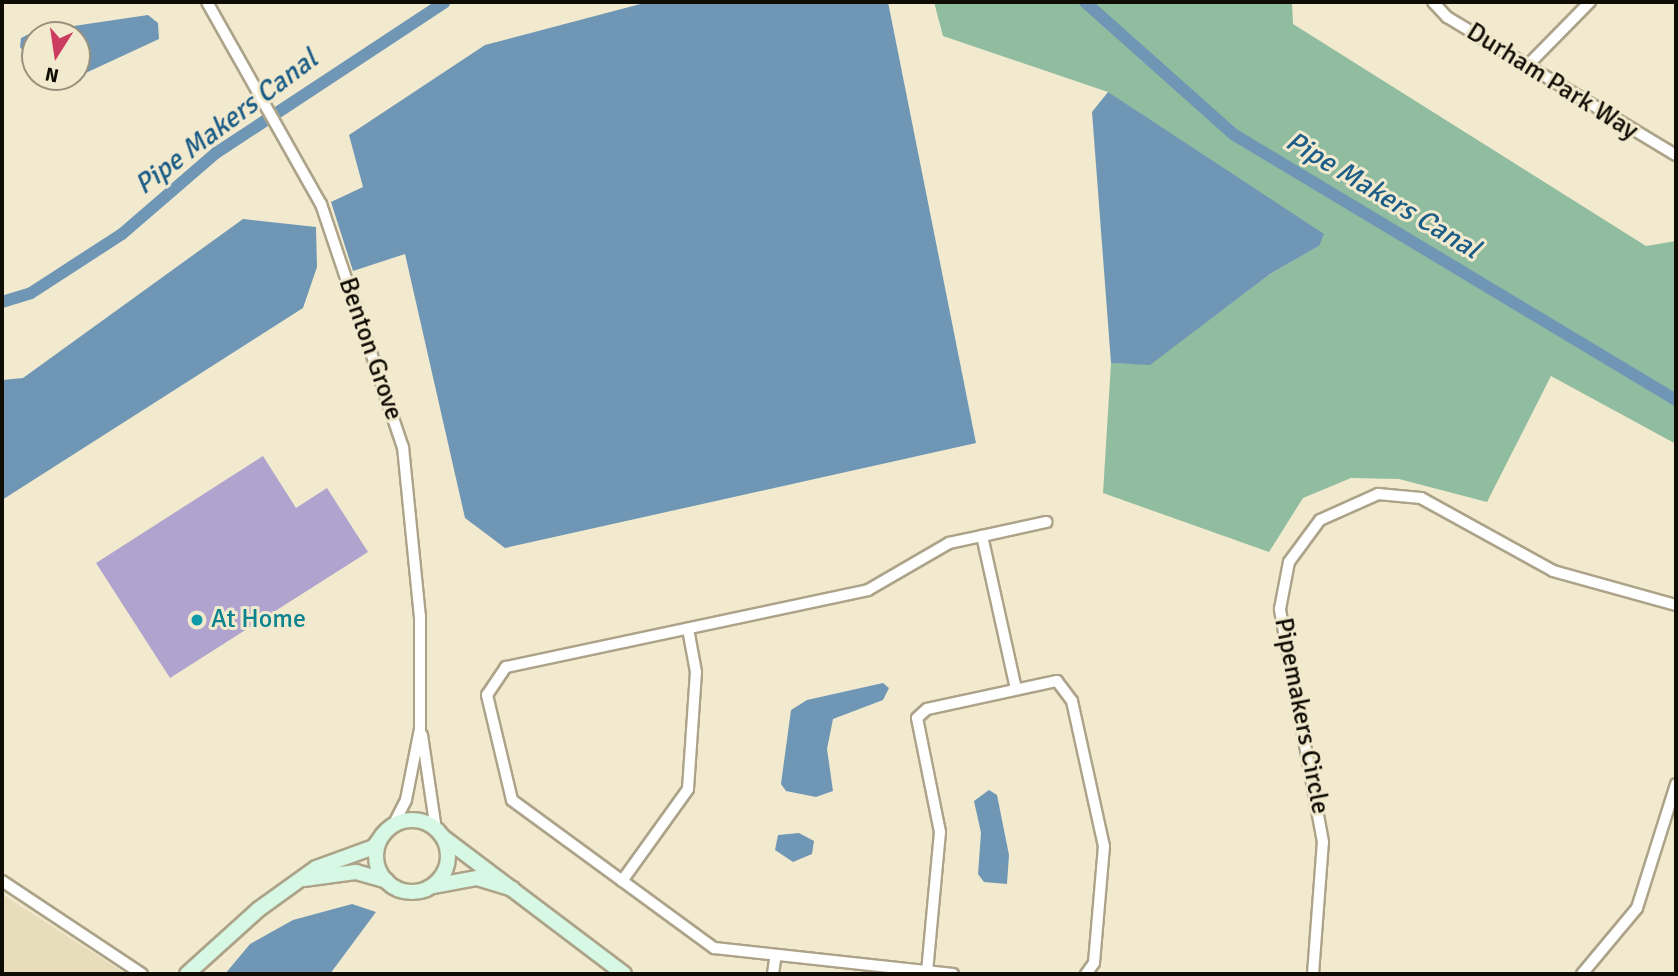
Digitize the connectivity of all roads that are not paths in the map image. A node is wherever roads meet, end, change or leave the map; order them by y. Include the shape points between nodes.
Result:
1 (207, 2) edge
2 (1433, 2) edge
3 (1590, 2) edge
4 (1527, 65) junction
5 (1676, 155) edge
6 (1046, 522) dead end
7 (982, 536) junction
8 (1676, 605) edge
9 (688, 629) junction
10 (1016, 689) junction
11 (420, 729) junction
12 (1676, 783) edge
13 (388, 829) junction
14 (440, 833) junction
15 (304, 879) junction
16 (2, 881) edge
17 (387, 881) junction
18 (622, 881) junction
19 (431, 887) junction
20 (512, 889) junction
21 (775, 959) junction
22 (928, 972) junction
23 (142, 974) edge
24 (187, 974) edge
25 (624, 974) edge
26 (772, 974) edge
27 (953, 974) edge
28 (1086, 974) edge
29 (1313, 974) edge
30 (1582, 974) edge

1 - 11 street, Benton Grove via 321,204 403,447 420,616
2 - 4 street, Durham Park Way via 1447,17
3 - 4 street
4 - 5 street, Durham Park Way
6 - 7 street
7 - 9 street via 948,543 868,590
7 - 10 street
8 - 29 street, Pipemakers Circle via 1553,571 1422,498 1378,494 1320,520 1289,562 1280,610 1323,842
9 - 18 street via 696,672 688,789
9 - 18 street via 506,667 487,695 512,800
10 - 22 street via 927,709 917,718 940,832
10 - 28 street via 1057,681 1072,701 1104,846 1094,963
11 - 13 street, Benton Grove via 406,800
11 - 14 street, Benton Grove
12 - 30 street via 1637,908
13 - 14 street via 421,821
13 - 15 street via 374,847 316,868
13 - 17 street via 376,861
14 - 19 street via 447,864
14 - 20 street
15 - 17 street via 356,872
15 - 24 street via 233,928
16 - 23 street
17 - 19 street via 403,891
18 - 21 street via 714,948
19 - 20 street via 477,878
20 - 25 street
21 - 22 street via 803,967
21 - 26 street
22 - 27 street

